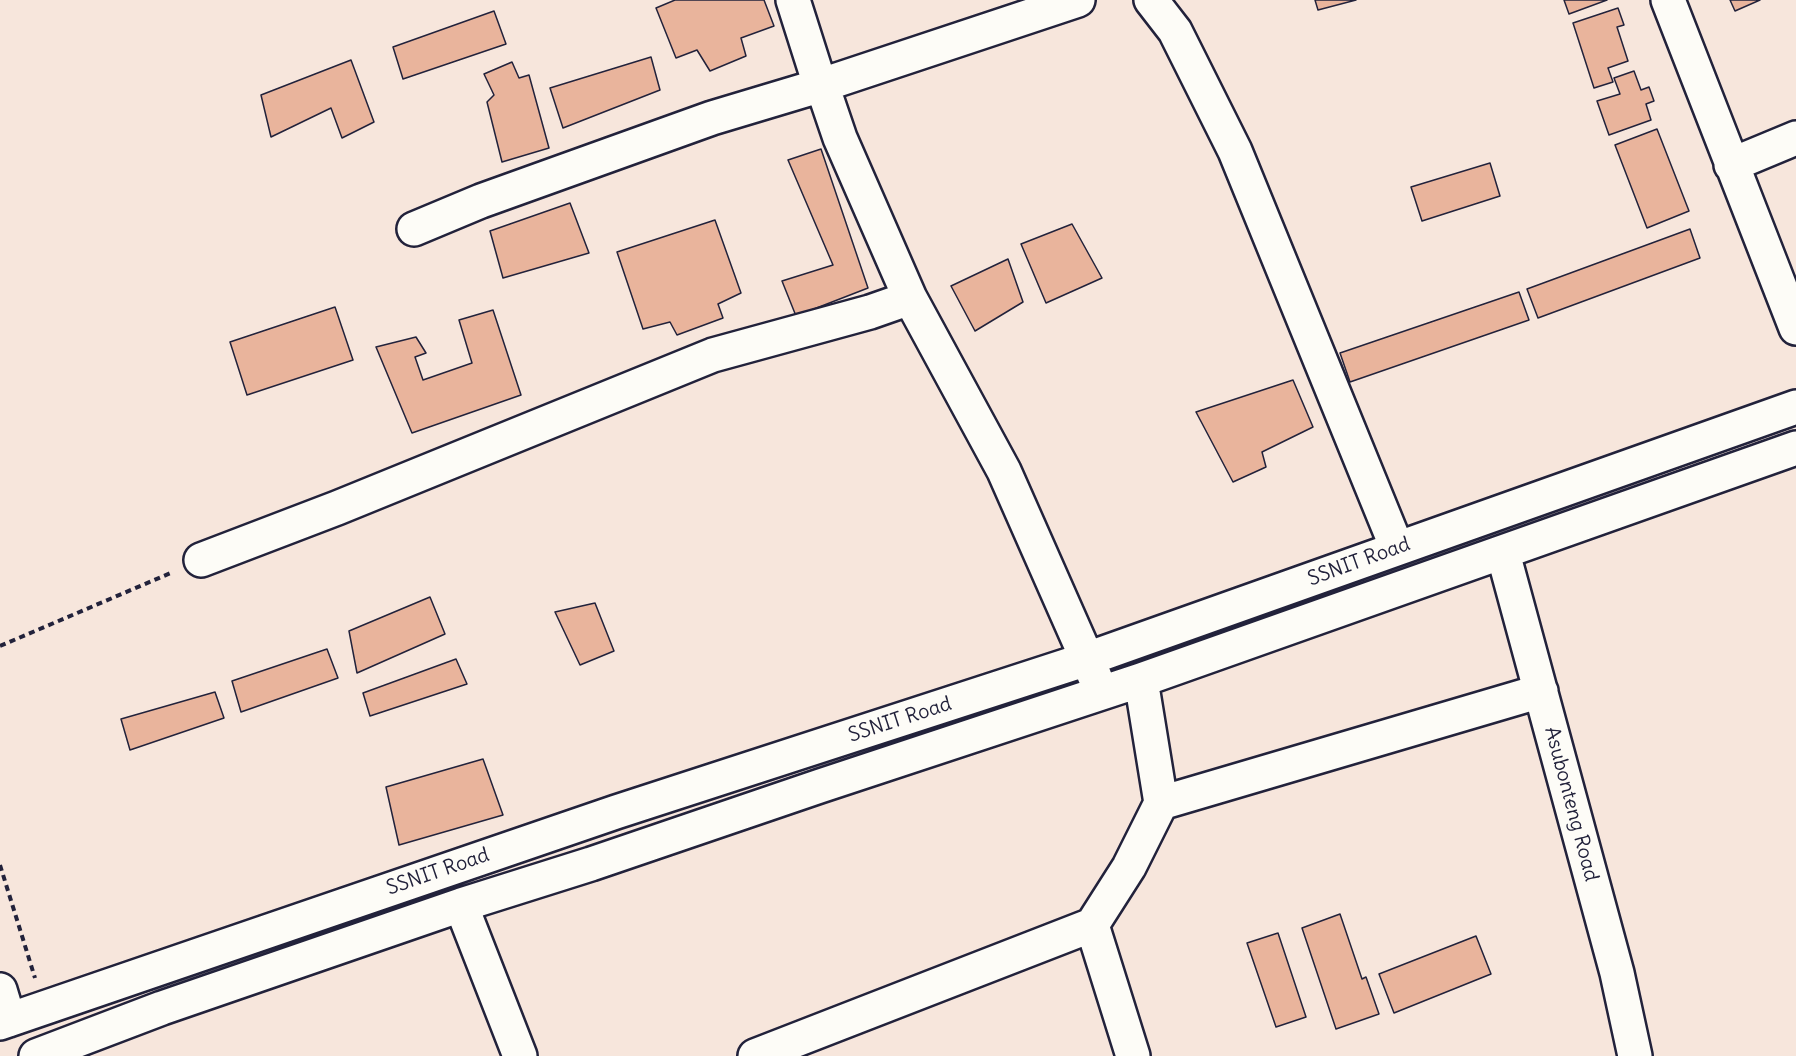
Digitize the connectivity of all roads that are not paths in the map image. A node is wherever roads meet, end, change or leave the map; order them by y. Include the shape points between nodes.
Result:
1 (793, 0) edge
2 (1078, 0) edge
3 (1151, 0) edge
4 (1668, 0) edge
5 (821, 85) junction
6 (1796, 138) edge
7 (1731, 165) junction
8 (414, 229) dead end
9 (910, 298) junction
10 (1796, 328) edge
11 (1796, 407) edge
12 (1796, 448) edge
13 (1397, 548) junction
14 (1503, 553) junction
15 (201, 560) road end
16 (1087, 659) junction
17 (1141, 680) junction
18 (1540, 691) junction
19 (1102, 693) junction
20 (919, 713) junction
21 (932, 749) junction
22 (1161, 803) junction
23 (461, 905) junction
24 (1092, 925) junction
25 (3, 1011) edge
26 (36, 1056) edge
27 (520, 1056) edge
28 (755, 1056) edge
29 (1133, 1056) edge
30 (1635, 1056) edge

1 - 5 street
2 - 5 street
3 - 13 street via 1175,31 1236,152
4 - 7 street
5 - 8 street via 712,117
5 - 9 street
6 - 7 street
7 - 10 street
9 - 15 street via 713,356
9 - 16 street via 1004,471
11 - 13 street, SSNIT Road
12 - 14 street, SSNIT Road
13 - 16 street, SSNIT Road
14 - 17 street, SSNIT Road
14 - 18 street, Asubonteng Road
16 - 19 street
16 - 20 street, SSNIT Road
17 - 19 street, SSNIT Road
17 - 22 street
18 - 22 street
18 - 30 street, Asubonteng Road via 1617,973
19 - 21 street, SSNIT Road
20 - 21 street
20 - 25 street, SSNIT Road via 45,1007
21 - 23 street, SSNIT Road
22 - 24 street via 1130,867
23 - 26 street, SSNIT Road via 162,1008
23 - 27 street
24 - 28 street
24 - 29 street

